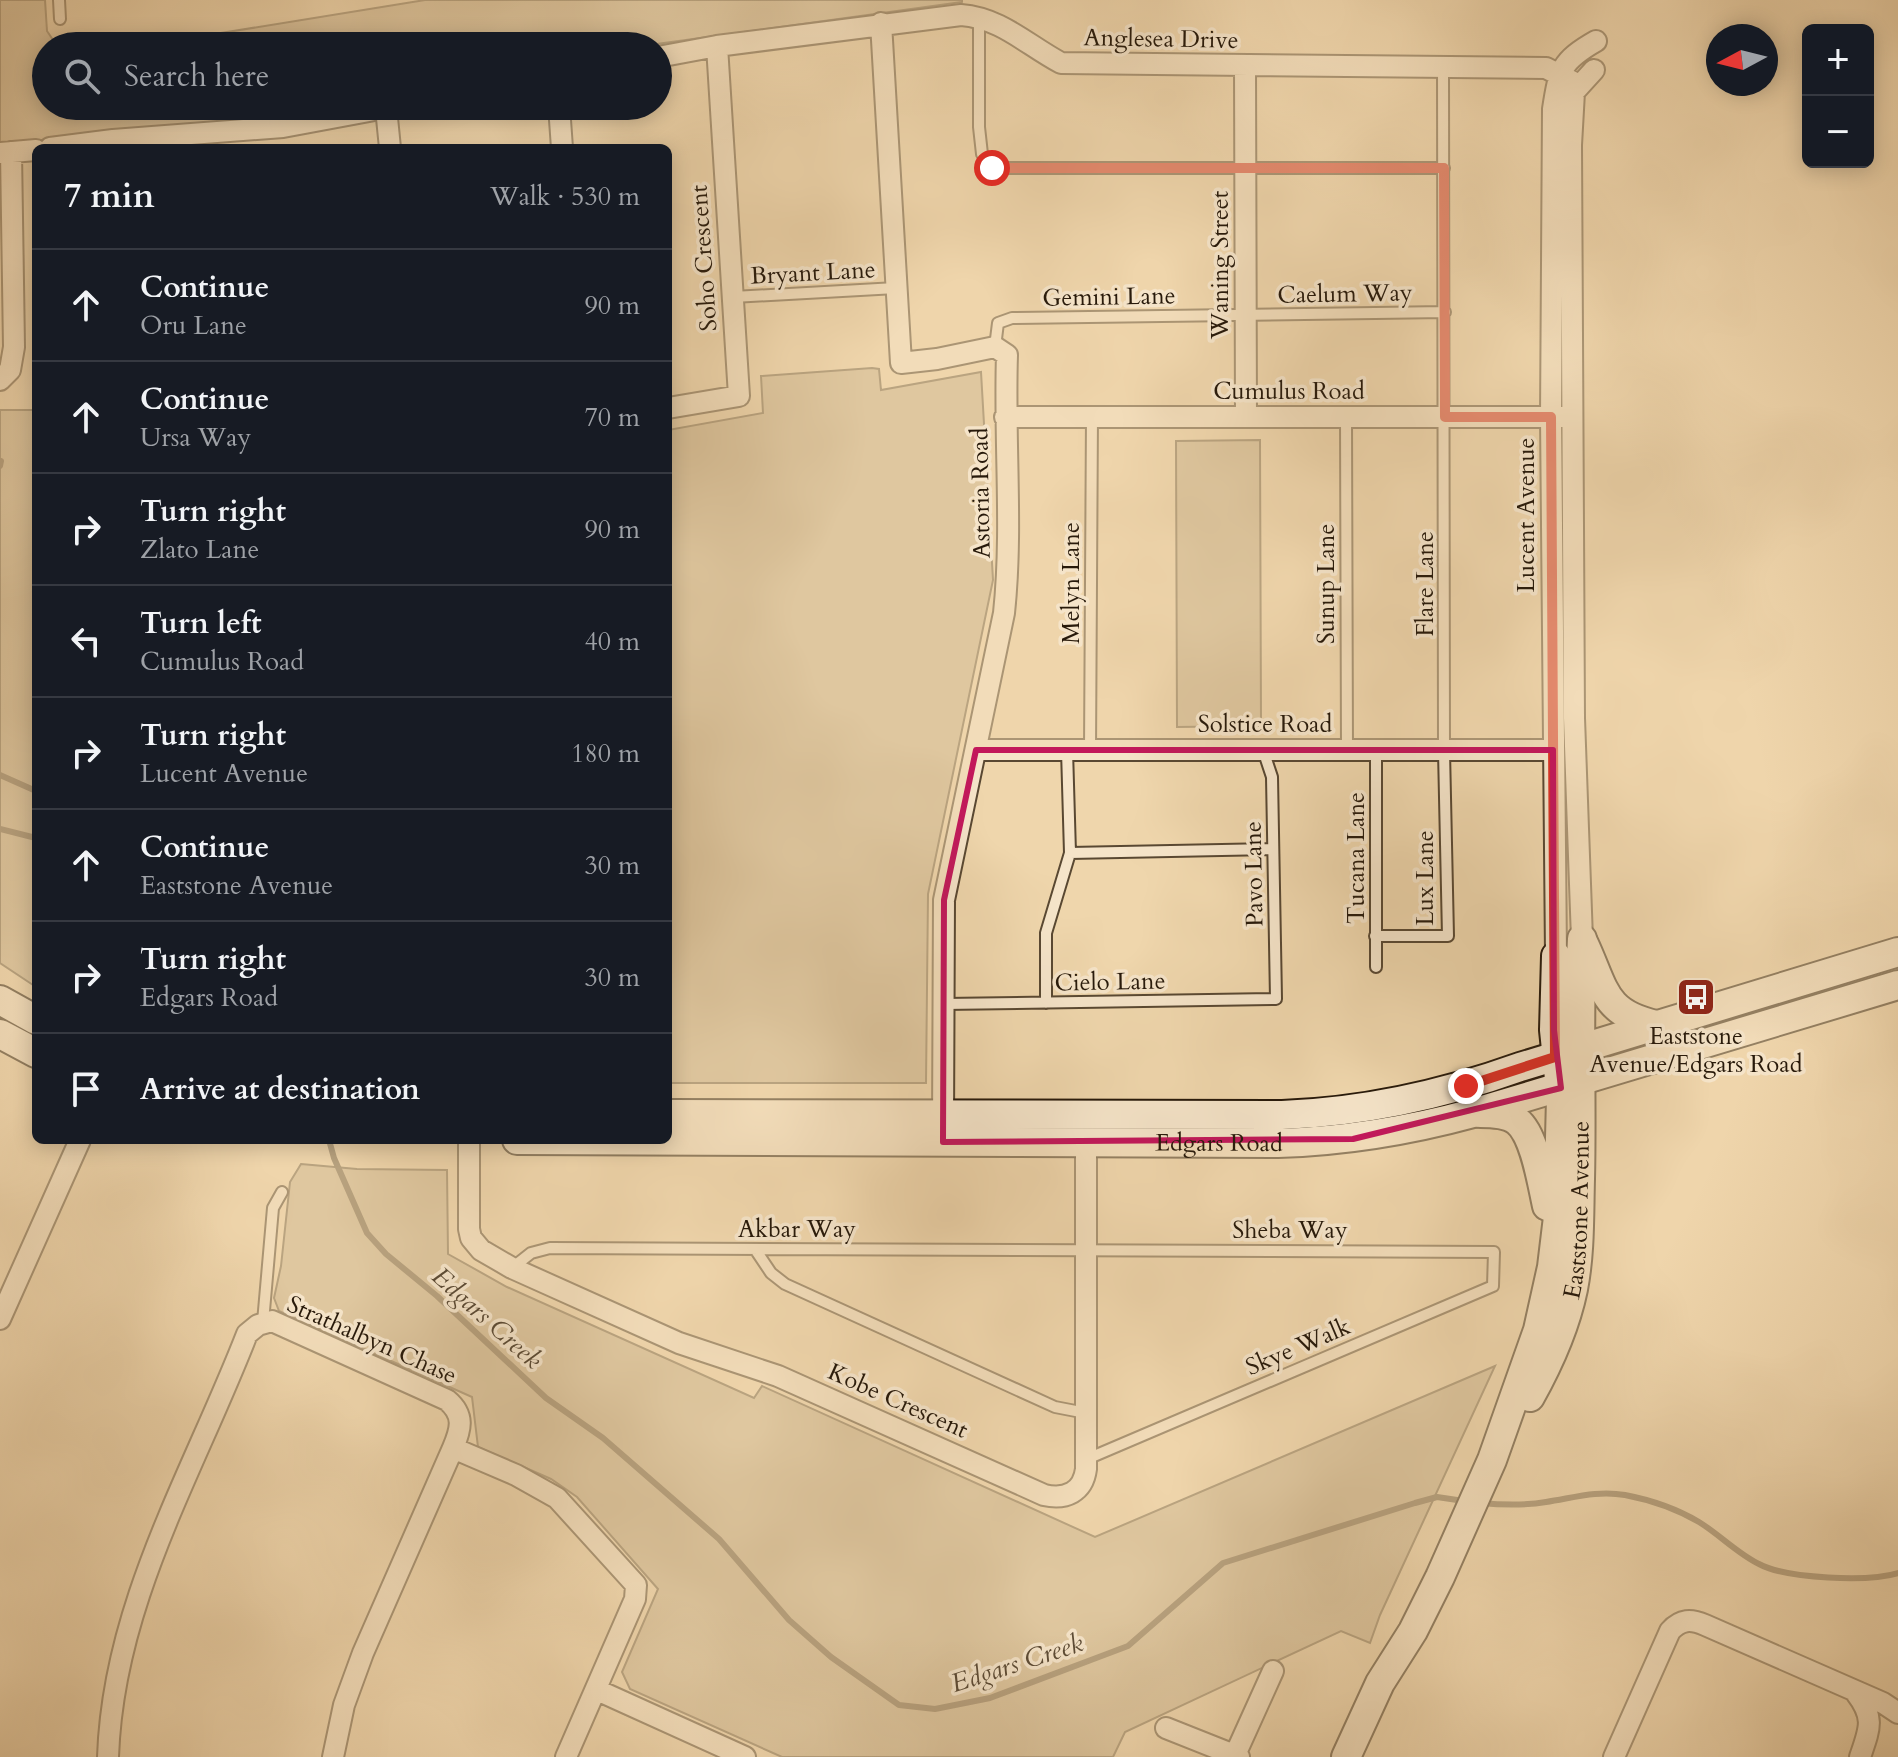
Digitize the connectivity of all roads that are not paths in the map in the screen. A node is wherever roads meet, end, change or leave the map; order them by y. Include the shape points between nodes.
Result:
1 (59, 0) edge
2 (979, 16) junction
3 (60, 19) dead end
4 (881, 23) junction
5 (1596, 41) dead end
6 (717, 46) junction
7 (672, 54) edge
8 (1443, 65) junction
9 (1245, 66) junction
10 (1594, 70) dead end
11 (1558, 74) junction
12 (1579, 85) junction
13 (346, 120) edge
14 (391, 120) edge
15 (560, 120) edge
16 (284, 138) edge
17 (188, 142) edge
18 (84, 144) edge
19 (390, 144) edge
20 (562, 144) edge
21 (32, 150) edge
22 (5, 152) edge
23 (1245, 167) junction
24 (1444, 168) junction
25 (896, 288) junction
26 (733, 297) junction
27 (1445, 312) junction
28 (1246, 316) junction
29 (995, 347) junction
30 (0, 380) edge
31 (672, 407) edge
32 (1092, 416) junction
33 (1246, 416) junction
34 (1005, 417) junction
35 (1346, 417) junction
36 (1445, 417) junction
37 (1551, 417) junction
38 (1573, 417) junction
39 (976, 750) junction
40 (1067, 750) junction
41 (1090, 750) junction
42 (1263, 750) junction
43 (1347, 750) junction
44 (1376, 750) junction
45 (1553, 750) junction
46 (1444, 751) junction
47 (1273, 849) junction
48 (1070, 853) junction
49 (1375, 936) junction
50 (1582, 939) junction
51 (1898, 952) edge
52 (1556, 956) joint
53 (1376, 967) dead end
54 (1898, 985) edge
55 (1276, 999) joint
56 (0, 1000) edge
57 (1046, 1003) junction
58 (944, 1004) junction
59 (32, 1018) edge
60 (1656, 1025) junction
61 (0, 1034) edge
62 (32, 1051) edge
63 (1567, 1054) junction
64 (1571, 1084) junction
65 (1473, 1113) junction
66 (672, 1114) edge
67 (943, 1128) junction
68 (672, 1136) edge
69 (1086, 1142) junction
70 (78, 1144) edge
71 (469, 1144) edge
72 (282, 1192) dead end
73 (755, 1249) junction
74 (1087, 1249) junction
75 (1494, 1252) joint
76 (1552, 1267) junction
77 (512, 1268) junction
78 (0, 1319) edge
79 (263, 1322) junction
80 (1086, 1413) junction
81 (453, 1448) junction
82 (1087, 1459) junction
83 (1492, 1460) junction
84 (1413, 1631) junction
85 (1273, 1671) dead end
86 (597, 1690) junction
87 (1856, 1693) junction
88 (1898, 1713) edge
89 (1166, 1728) dead end
90 (1237, 1756) edge
91 (108, 1757) edge
92 (333, 1757) edge
93 (566, 1757) edge
94 (745, 1757) edge
95 (1346, 1757) edge
96 (1366, 1757) edge
97 (1614, 1757) edge
98 (1860, 1757) edge

1 - 3 lane
2 - 4 street, Anglesea Drive
2 - 9 street, Anglesea Drive via 1005,26 1061,63
2 - 23 lane via 979,127 982,154 992,168
4 - 6 street, Anglesea Drive
4 - 25 street
5 - 11 street via 1576,53
6 - 7 street, Anglesea Drive
6 - 26 street, Soho Crescent
8 - 9 street, Anglesea Drive
8 - 11 street, Anglesea Drive via 1546,68
8 - 24 lane, Flare Lane
9 - 23 street, Waning Street
10 - 12 street
11 - 12 street, Anglesea Drive
11 - 37 street, Lucent Avenue via 1553,109
12 - 38 street, Lucent Avenue via 1574,92 1571,145
13 - 16 street
14 - 19 street
15 - 20 street
16 - 17 street
17 - 18 street via 126,139
21 - 22 street
22 - 30 street via 14,347 10,370
23 - 24 lane
23 - 28 street, Waning Street
24 - 27 lane, Flare Lane
25 - 26 lane, Bryant Lane
25 - 29 street via 901,363
26 - 31 street, Soho Crescent via 739,396
27 - 28 lane, Caelum Way
27 - 36 lane, Flare Lane
28 - 29 lane, Gemini Lane via 1012,318 998,323
28 - 33 street, Waning Street
29 - 34 street, Astoria Road via 1007,355
32 - 33 street, Cumulus Road
32 - 34 street, Cumulus Road
32 - 41 lane, Melyn Lane
33 - 35 street, Cumulus Road
34 - 39 street, Astoria Road via 1008,573
35 - 36 street, Cumulus Road
35 - 43 lane, Sunup Lane
36 - 37 street, Cumulus Road
36 - 46 lane, Flare Lane
37 - 38 street, Cumulus Road
37 - 45 street, Lucent Avenue
38 - 50 street, Lucent Avenue via 1574,718
39 - 40 street, Solstice Road
39 - 58 street, Astoria Road via 944,900
40 - 41 street, Solstice Road
40 - 48 lane
41 - 42 street, Solstice Road
42 - 43 street, Solstice Road
42 - 47 lane, Pavo Lane via 1272,777
43 - 44 street, Solstice Road
44 - 46 street, Solstice Road
44 - 49 lane, Tucana Lane
45 - 46 street, Solstice Road
45 - 52 street, Lucent Avenue
46 - 49 lane, Lux Lane via 1448,936
47 - 48 lane
47 - 55 lane, Pavo Lane
48 - 57 lane via 1046,933
49 - 53 lane, Tucana Lane
50 - 60 main road via 1612,1006 1634,1020
50 - 63 main road, Eaststone Avenue
51 - 60 main road, Edgars Road
52 - 63 main road, Eaststone Avenue
54 - 64 main road, Edgars Road
55 - 57 lane, Cielo Lane
56 - 59 main road
57 - 58 lane, Cielo Lane
58 - 67 street, Astoria Road
60 - 63 main road, Edgars Road
61 - 62 main road
63 - 64 main road, Eaststone Avenue
63 - 67 main road, Edgars Road via 1431,1095 1345,1111
64 - 65 main road, Edgars Road
64 - 76 main road, Eaststone Avenue
64 - 83 main road, Eaststone Avenue via 1579,1231 1570,1300 1549,1360
65 - 69 main road, Edgars Road via 1387,1134 1325,1142
65 - 76 main road via 1505,1115 1525,1130 1548,1210
66 - 67 main road, Edgars Road
67 - 68 main road, Edgars Road
67 - 69 main road, Edgars Road
69 - 74 street, Kobe Crescent
70 - 78 street
71 - 77 street, Kobe Crescent via 471,1238
72 - 79 lane via 273,1208
73 - 74 lane, Akbar Way
73 - 77 lane, Akbar Way via 550,1248 531,1253
73 - 80 lane via 785,1284 1055,1407
74 - 75 lane, Sheba Way
74 - 80 street, Kobe Crescent
75 - 82 lane, Skye Walk via 1493,1286
76 - 83 main road, Eaststone Avenue via 1538,1330
77 - 82 street, Kobe Crescent via 679,1343 778,1376 1044,1495 1055,1498 1073,1492 1085,1478
79 - 81 street, Strathalbyn Chase via 279,1324 447,1400 461,1420
79 - 91 street, Strathalbyn Chase via 247,1334 144,1575 120,1659
80 - 82 street, Kobe Crescent
81 - 86 street via 557,1498 633,1579 635,1599
81 - 92 street, Strathalbyn Chase via 363,1653
83 - 84 main road, Eaststone Avenue
84 - 95 main road, Eaststone Avenue via 1380,1683
84 - 96 main road, Eaststone Avenue via 1398,1686
85 - 90 street
86 - 93 street
86 - 94 street
87 - 88 street
87 - 97 street via 1695,1621 1681,1622 1667,1637
87 - 98 street via 1870,1721
89 - 90 street

